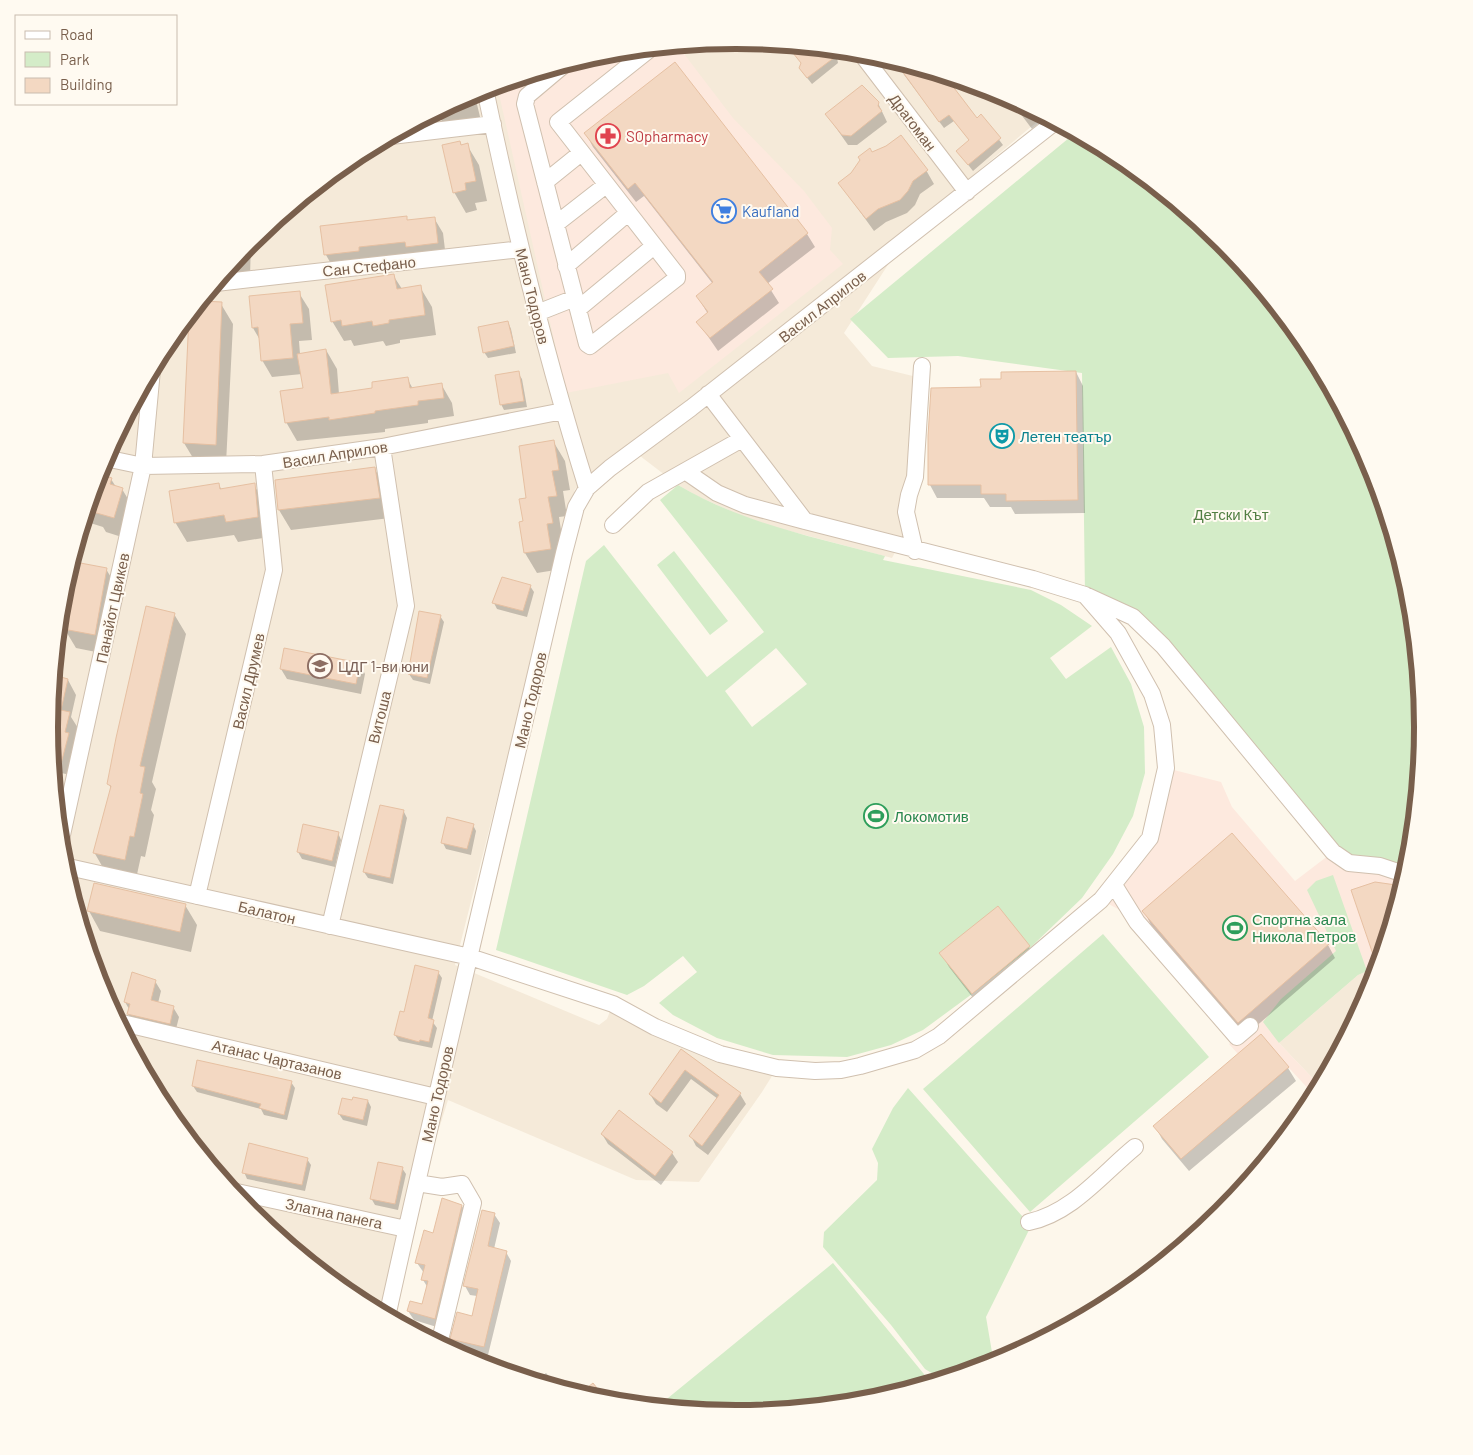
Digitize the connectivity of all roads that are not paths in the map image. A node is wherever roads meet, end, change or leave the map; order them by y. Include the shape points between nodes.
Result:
1 (640, 56) edge
2 (867, 62) edge
3 (554, 74) edge
4 (487, 96) edge
5 (493, 124) junction
6 (1050, 126) edge
7 (408, 134) edge
8 (581, 153) junction
9 (545, 182) junction
10 (606, 185) junction
11 (966, 192) junction
12 (628, 213) junction
13 (556, 224) junction
14 (654, 246) junction
15 (521, 249) junction
16 (566, 266) junction
17 (224, 282) edge
18 (576, 303) junction
19 (537, 312) junction
20 (922, 366) dead end
21 (149, 388) edge
22 (708, 394) junction
23 (563, 411) junction
24 (742, 440) junction
25 (382, 447) junction
26 (113, 460) edge
27 (263, 464) junction
28 (143, 466) junction
29 (685, 470) junction
30 (587, 488) junction
31 (805, 521) junction
32 (613, 526) dead end
33 (915, 551) junction
34 (1085, 595) junction
35 (65, 822) edge
36 (73, 868) edge
37 (1399, 872) edge
38 (1114, 885) junction
39 (197, 896) junction
40 (330, 926) junction
41 (470, 957) junction
42 (126, 1024) edge
43 (1250, 1026) dead end
44 (436, 1097) junction
45 (1135, 1146) dead end
46 (417, 1183) junction
47 (244, 1194) edge
48 (1030, 1222) dead end
49 (406, 1229) junction
50 (388, 1310) edge
51 (442, 1336) dead end

1 - 8 street via 558,122
2 - 11 street, Драгоман
3 - 9 street via 525,100
4 - 5 street, Мано Тодоров
5 - 7 street
5 - 15 street, Мано Тодоров
6 - 11 street, Васил Априлов
8 - 9 street
8 - 10 street
9 - 13 street
10 - 12 street
10 - 13 street
11 - 22 street, Васил Априлов
12 - 14 street
12 - 16 street
13 - 16 street
14 - 18 street
14 - 18 street via 677,278 593,346 587,344
15 - 17 street, Сан Стефано
15 - 19 street, Мано Тодоров
16 - 18 street
18 - 19 street
19 - 23 street, Мано Тодоров
20 - 33 street via 916,477 908,495 906,512
21 - 28 street, Панайот Цвикев
22 - 24 street
22 - 30 street, Васил Априлов
23 - 25 street, Васил Априлов
23 - 30 street, Мано Тодоров
24 - 29 street
24 - 31 street
25 - 27 street, Васил Априлов
25 - 40 street, Витоша via 406,606
26 - 28 street, Васил Априлов
27 - 28 street, Васил Априлов
27 - 39 street, Васил Друмев via 274,570
28 - 35 street, Панайот Цвикев
29 - 31 street via 717,493 745,505
29 - 32 street via 648,492
30 - 41 street, Мано Тодоров via 576,508 564,553
31 - 33 street
33 - 34 street
34 - 37 street via 1133,617 1163,646 1333,852 1349,863 1380,866
34 - 38 street, Балатон via 1118,633 1152,694 1162,725 1166,768 1150,838
36 - 39 street, Балатон
38 - 41 street, Балатон via 1045,949 939,1036 915,1050 841,1070 789,1070 720,1054 655,1027 613,1004
38 - 43 street via 1137,922 1237,1037
39 - 40 street, Балатон
40 - 41 street, Балатон
41 - 44 street, Мано Тодоров
42 - 44 street, Атанас Чартазанов
44 - 46 street, Мано Тодоров
45 - 48 street via 1071,1204 1044,1219
46 - 49 street, Мано Тодоров
46 - 51 street via 442,1187 462,1184 473,1203
47 - 49 street, Златна панега
49 - 50 street, Мано Тодоров

